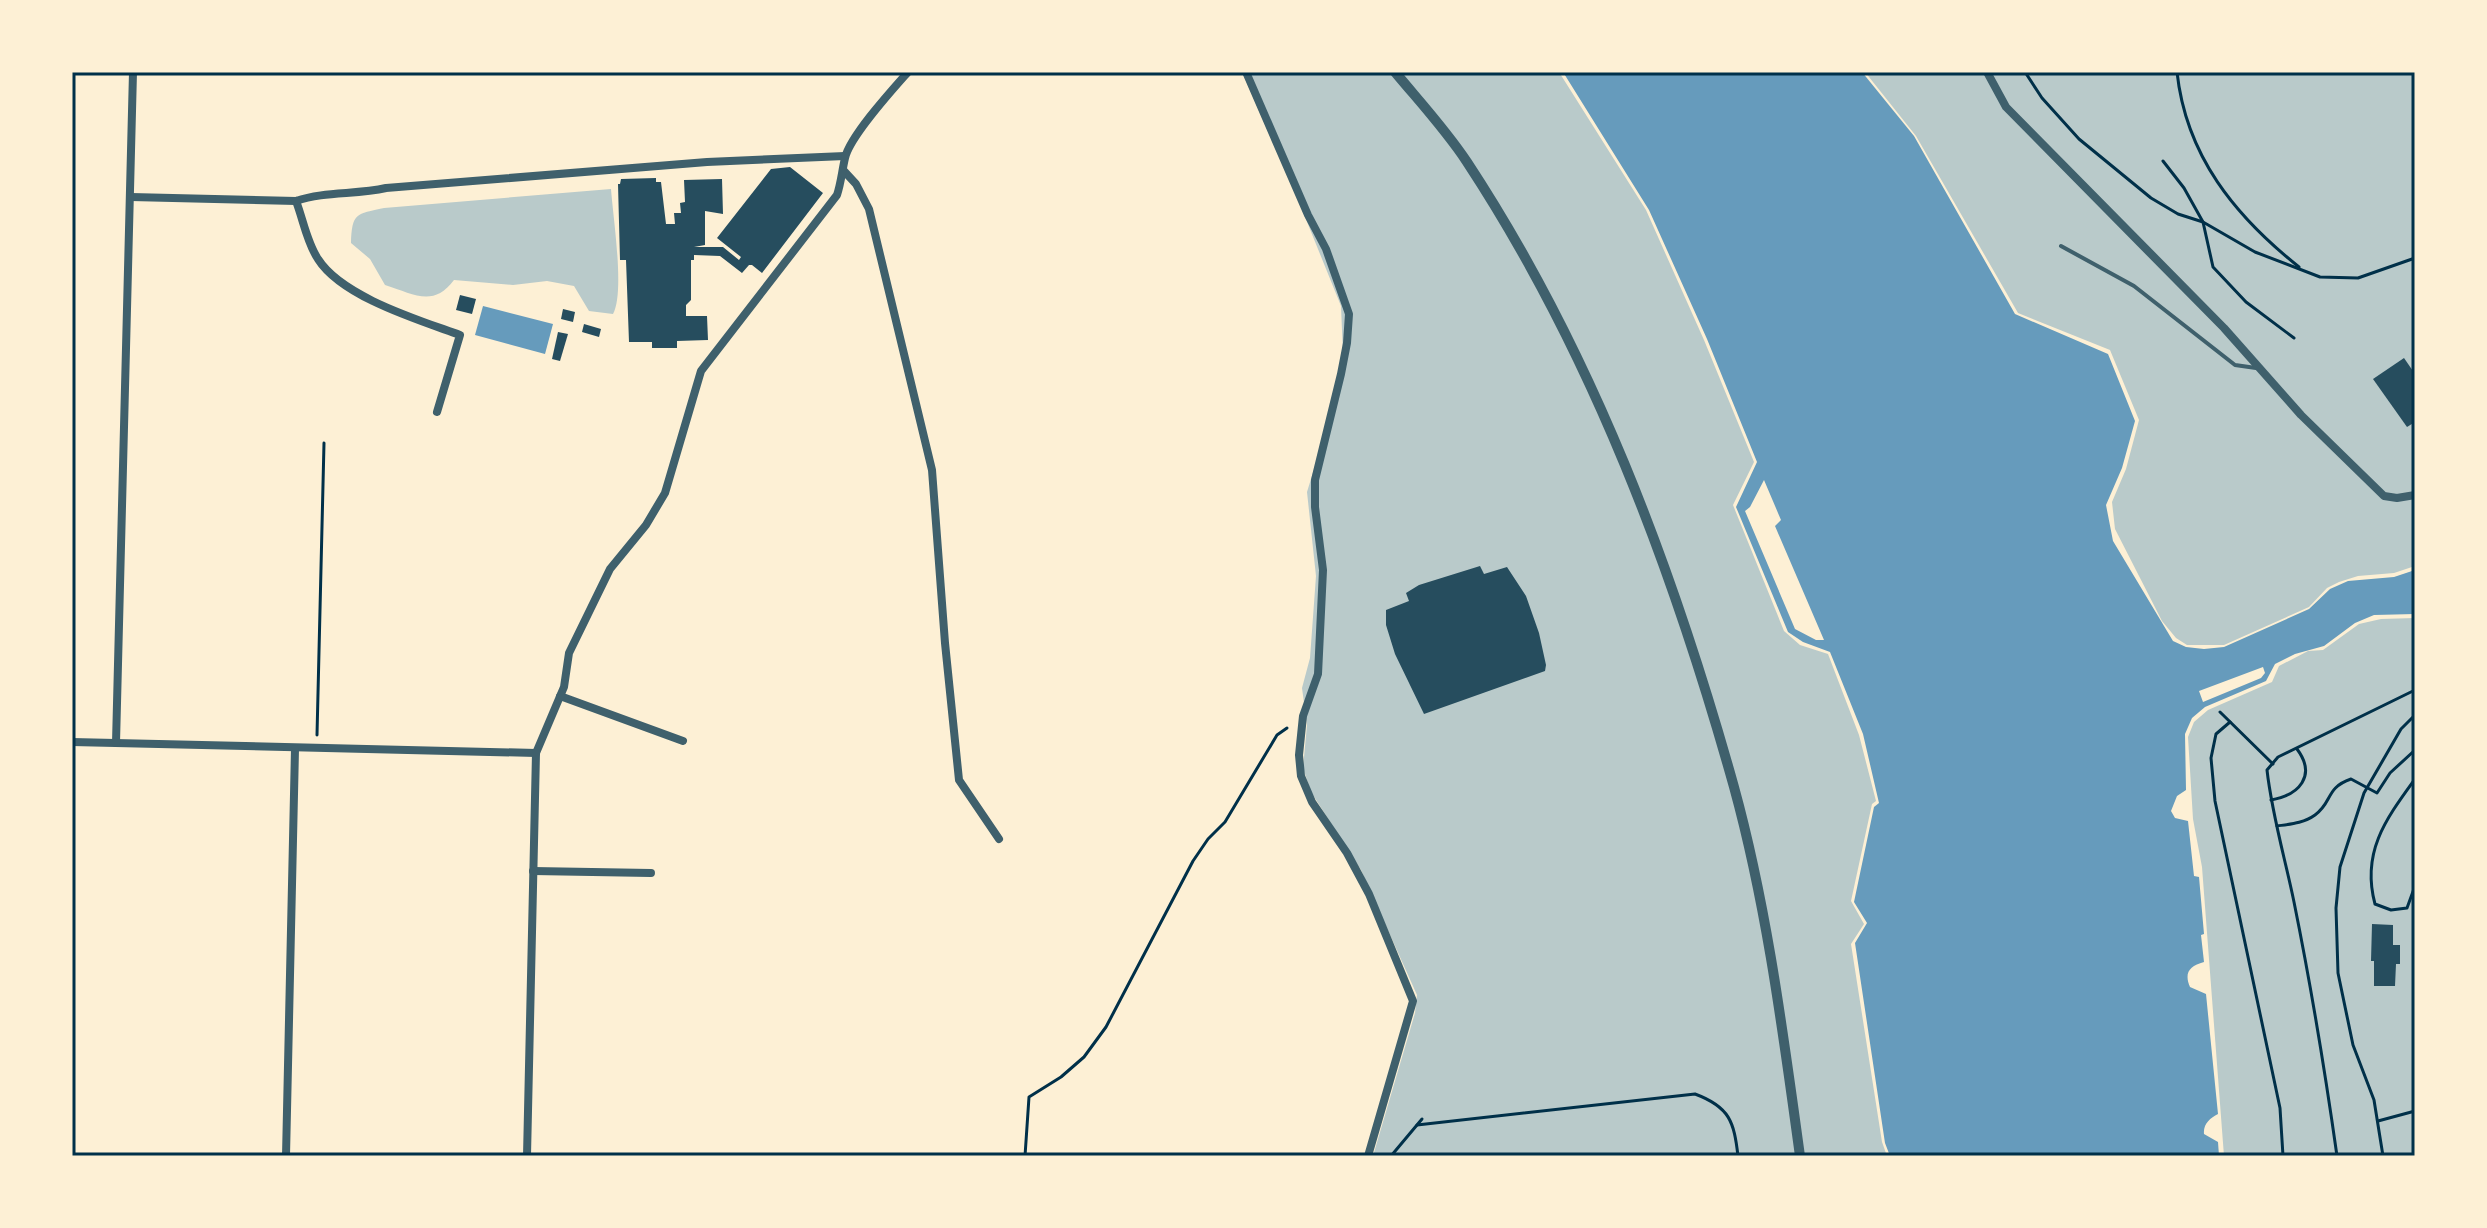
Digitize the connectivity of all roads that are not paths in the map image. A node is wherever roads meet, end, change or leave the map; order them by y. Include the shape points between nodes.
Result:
1 (133, 72) edge
2 (908, 72) edge
3 (1246, 72) edge
4 (1395, 72) edge
5 (1987, 72) edge
6 (845, 156) junction
7 (844, 171) junction
8 (131, 197) junction
9 (296, 201) junction
10 (2061, 246) dead end
11 (2260, 368) junction
12 (437, 412) dead end
13 (2415, 495) edge
14 (560, 696) junction
15 (683, 741) dead end
16 (72, 742) edge
17 (116, 743) junction
18 (295, 749) junction
19 (536, 753) junction
20 (999, 839) dead end
21 (533, 871) junction
22 (651, 873) dead end
23 (286, 1156) edge
24 (527, 1156) edge
25 (1368, 1156) edge
26 (1800, 1156) edge

1 - 8 street
2 - 6 street
3 - 25 street via 1326,249 1349,314 1341,374 1315,480 1323,585 1318,674 1303,716 1299,755 1312,802 1369,894 1413,1001
4 - 26 street via 1465,160 1541,283 1650,529 1734,789 1765,927
5 - 11 street via 2006,107
6 - 7 street
6 - 9 street via 386,188
7 - 14 street via 837,195 701,371 665,493 610,569 569,653
7 - 20 street via 869,209 932,470 959,780
8 - 9 street
8 - 17 street
9 - 12 street via 317,258 329,273 376,305 460,335
10 - 11 lane via 2134,286 2235,365
11 - 13 street via 2384,496
14 - 15 street
14 - 19 street
16 - 17 street
17 - 18 street
18 - 19 street
18 - 23 street
19 - 21 street
21 - 22 street
21 - 24 street

